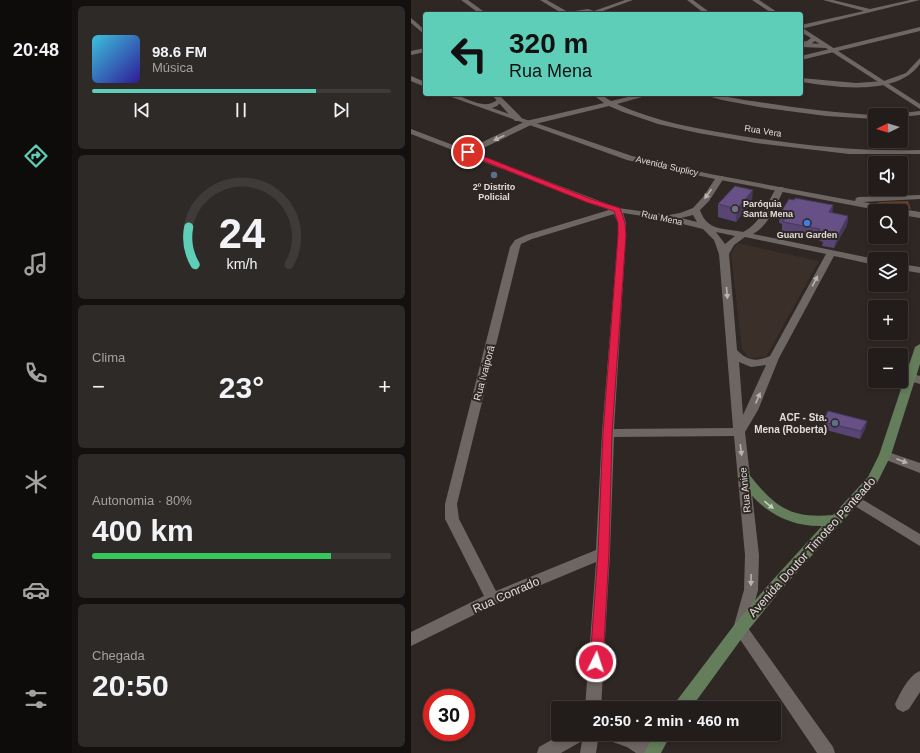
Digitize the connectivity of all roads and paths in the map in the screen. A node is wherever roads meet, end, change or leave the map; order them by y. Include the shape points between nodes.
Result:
1 (464, 0) edge
2 (543, 0) edge
3 (631, 0) edge
4 (690, 0) edge
5 (755, 0) edge
6 (826, 0) edge
7 (917, 0) edge
8 (871, 11) junction
9 (481, 12) edge
10 (564, 12) edge
11 (601, 12) edge
12 (706, 12) edge
13 (774, 12) edge
14 (411, 20) edge
15 (803, 28) edge
16 (920, 29) edge
17 (803, 30) edge
18 (423, 31) edge
19 (814, 38) junction
20 (803, 44) edge
21 (803, 45) edge
22 (829, 48) junction
23 (423, 50) edge
24 (411, 53) edge
25 (803, 57) edge
26 (920, 60) edge
27 (411, 78) edge
28 (803, 80) edge
29 (883, 82) junction
30 (423, 84) edge
31 (452, 96) edge
32 (496, 96) edge
33 (598, 96) edge
34 (641, 96) edge
35 (714, 96) edge
36 (500, 100) junction
37 (608, 103) junction
38 (484, 107) junction
39 (920, 107) edge
40 (920, 113) edge
41 (564, 114) junction
42 (908, 114) edge
43 (868, 117) edge
44 (518, 119) junction
45 (529, 123) junction
46 (543, 128) junction
47 (411, 131) edge
48 (468, 152) junction
49 (920, 152) edge
50 (720, 178) junction
51 (780, 190) junction
52 (920, 197) edge
53 (846, 202) junction
54 (868, 206) edge
55 (617, 210) junction
56 (695, 211) junction
57 (908, 213) edge
58 (920, 215) edge
59 (663, 216) junction
60 (762, 222) junction
61 (708, 228) junction
62 (743, 234) junction
63 (779, 241) junction
64 (831, 253) junction
65 (724, 254) junction
66 (868, 261) edge
67 (908, 268) edge
68 (920, 270) edge
69 (920, 346) edge
70 (732, 351) junction
71 (774, 358) junction
72 (915, 378) edge
73 (739, 432) junction
74 (607, 433) junction
75 (885, 455) junction
76 (920, 468) edge
77 (744, 476) junction
78 (855, 500) junction
79 (837, 520) junction
80 (920, 541) edge
81 (603, 553) junction
82 (493, 599) junction
83 (740, 629) junction
84 (411, 639) edge
85 (920, 678) edge
86 (593, 701) edge
87 (686, 701) edge
88 (903, 704) dead end
89 (566, 741) edge
90 (590, 741) edge
91 (633, 741) edge
92 (659, 741) edge
93 (545, 753) edge
94 (588, 753) edge
95 (651, 753) edge
96 (827, 753) edge

1 - 9 street
2 - 10 street
3 - 11 street
4 - 12 street
5 - 13 street
6 - 8 street
7 - 8 street
8 - 15 street
14 - 18 street
16 - 22 street
17 - 19 street
19 - 20 street
19 - 22 street
21 - 22 street
22 - 25 street
22 - 29 street
23 - 24 street
26 - 29 street via 907,75
27 - 30 street
28 - 29 street via 847,86
29 - 39 street
31 - 38 street, Avenida Suplicy
32 - 36 street
33 - 37 street, Rua Vera
34 - 37 street
35 - 43 street via 805,112
36 - 38 street via 495,105
36 - 44 street
37 - 41 street
37 - 49 street, Rua Vera via 682,127 781,144 874,154
38 - 44 street, Avenida Suplicy
40 - 42 street
41 - 45 street
41 - 46 street
44 - 45 street, Avenida Suplicy
45 - 46 street, Avenida Suplicy
45 -> 48 street
46 - 50 street, Avenida Suplicy via 630,158
47 - 48 street, Rua Mena
48 - 55 street, Rua Mena
50 - 51 street, Avenida Suplicy
50 -> 56 street
51 - 53 street, Avenida Suplicy
51 - 60 street
52 - 53 street
53 - 54 street, Avenida Suplicy
55 - 59 street, Rua Mena
55 - 74 street via 622,223 622,235
55 - 82 street, Rua Ivaiporã via 529,237 515,247 451,504 452,519
56 - 59 street via 684,216
56 - 61 street, Rua Anice via 698,220
57 - 58 street
59 - 61 street, Rua Mena
60 - 62 street via 755,229
60 - 63 street via 761,226 766,235
61 - 62 street, Rua Mena
61 - 65 street, Rua Anice via 718,237
62 - 63 street, Rua Mena
62 - 65 street via 729,243
63 - 64 street, Rua Mena
64 - 66 street, Rua Mena
71 -> 64 street
65 -> 70 street, Rua Anice
67 - 68 street
69 - 72 main road, Avenida Doutor Timoteo Penteado
70 - 71 street via 738,358 749,363 764,363
70 - 73 street, Rua Anice
73 -> 71 street via 752,410
72 - 75 main road, Avenida Doutor Timoteo Penteado
73 - 74 street
73 -> 77 street, Rua Anice
74 - 81 street
75 -> 76 street
75 - 78 main road, Avenida Doutor Timoteo Penteado via 873,480
77 -> 79 main road via 767,504 790,518 812,521
77 -> 83 street, Rua Anice via 752,555 751,590
78 - 79 main road, Avenida Doutor Timoteo Penteado
78 - 80 street
79 - 83 main road, Avenida Doutor Timoteo Penteado
81 - 82 street, Rua Conrado
81 - 86 street
82 - 84 street, Rua Conrado
83 - 87 main road, Avenida Doutor Timoteo Penteado
83 - 96 street
85 - 88 street
89 - 93 street
90 - 94 street
91 - 95 street
92 - 95 main road

